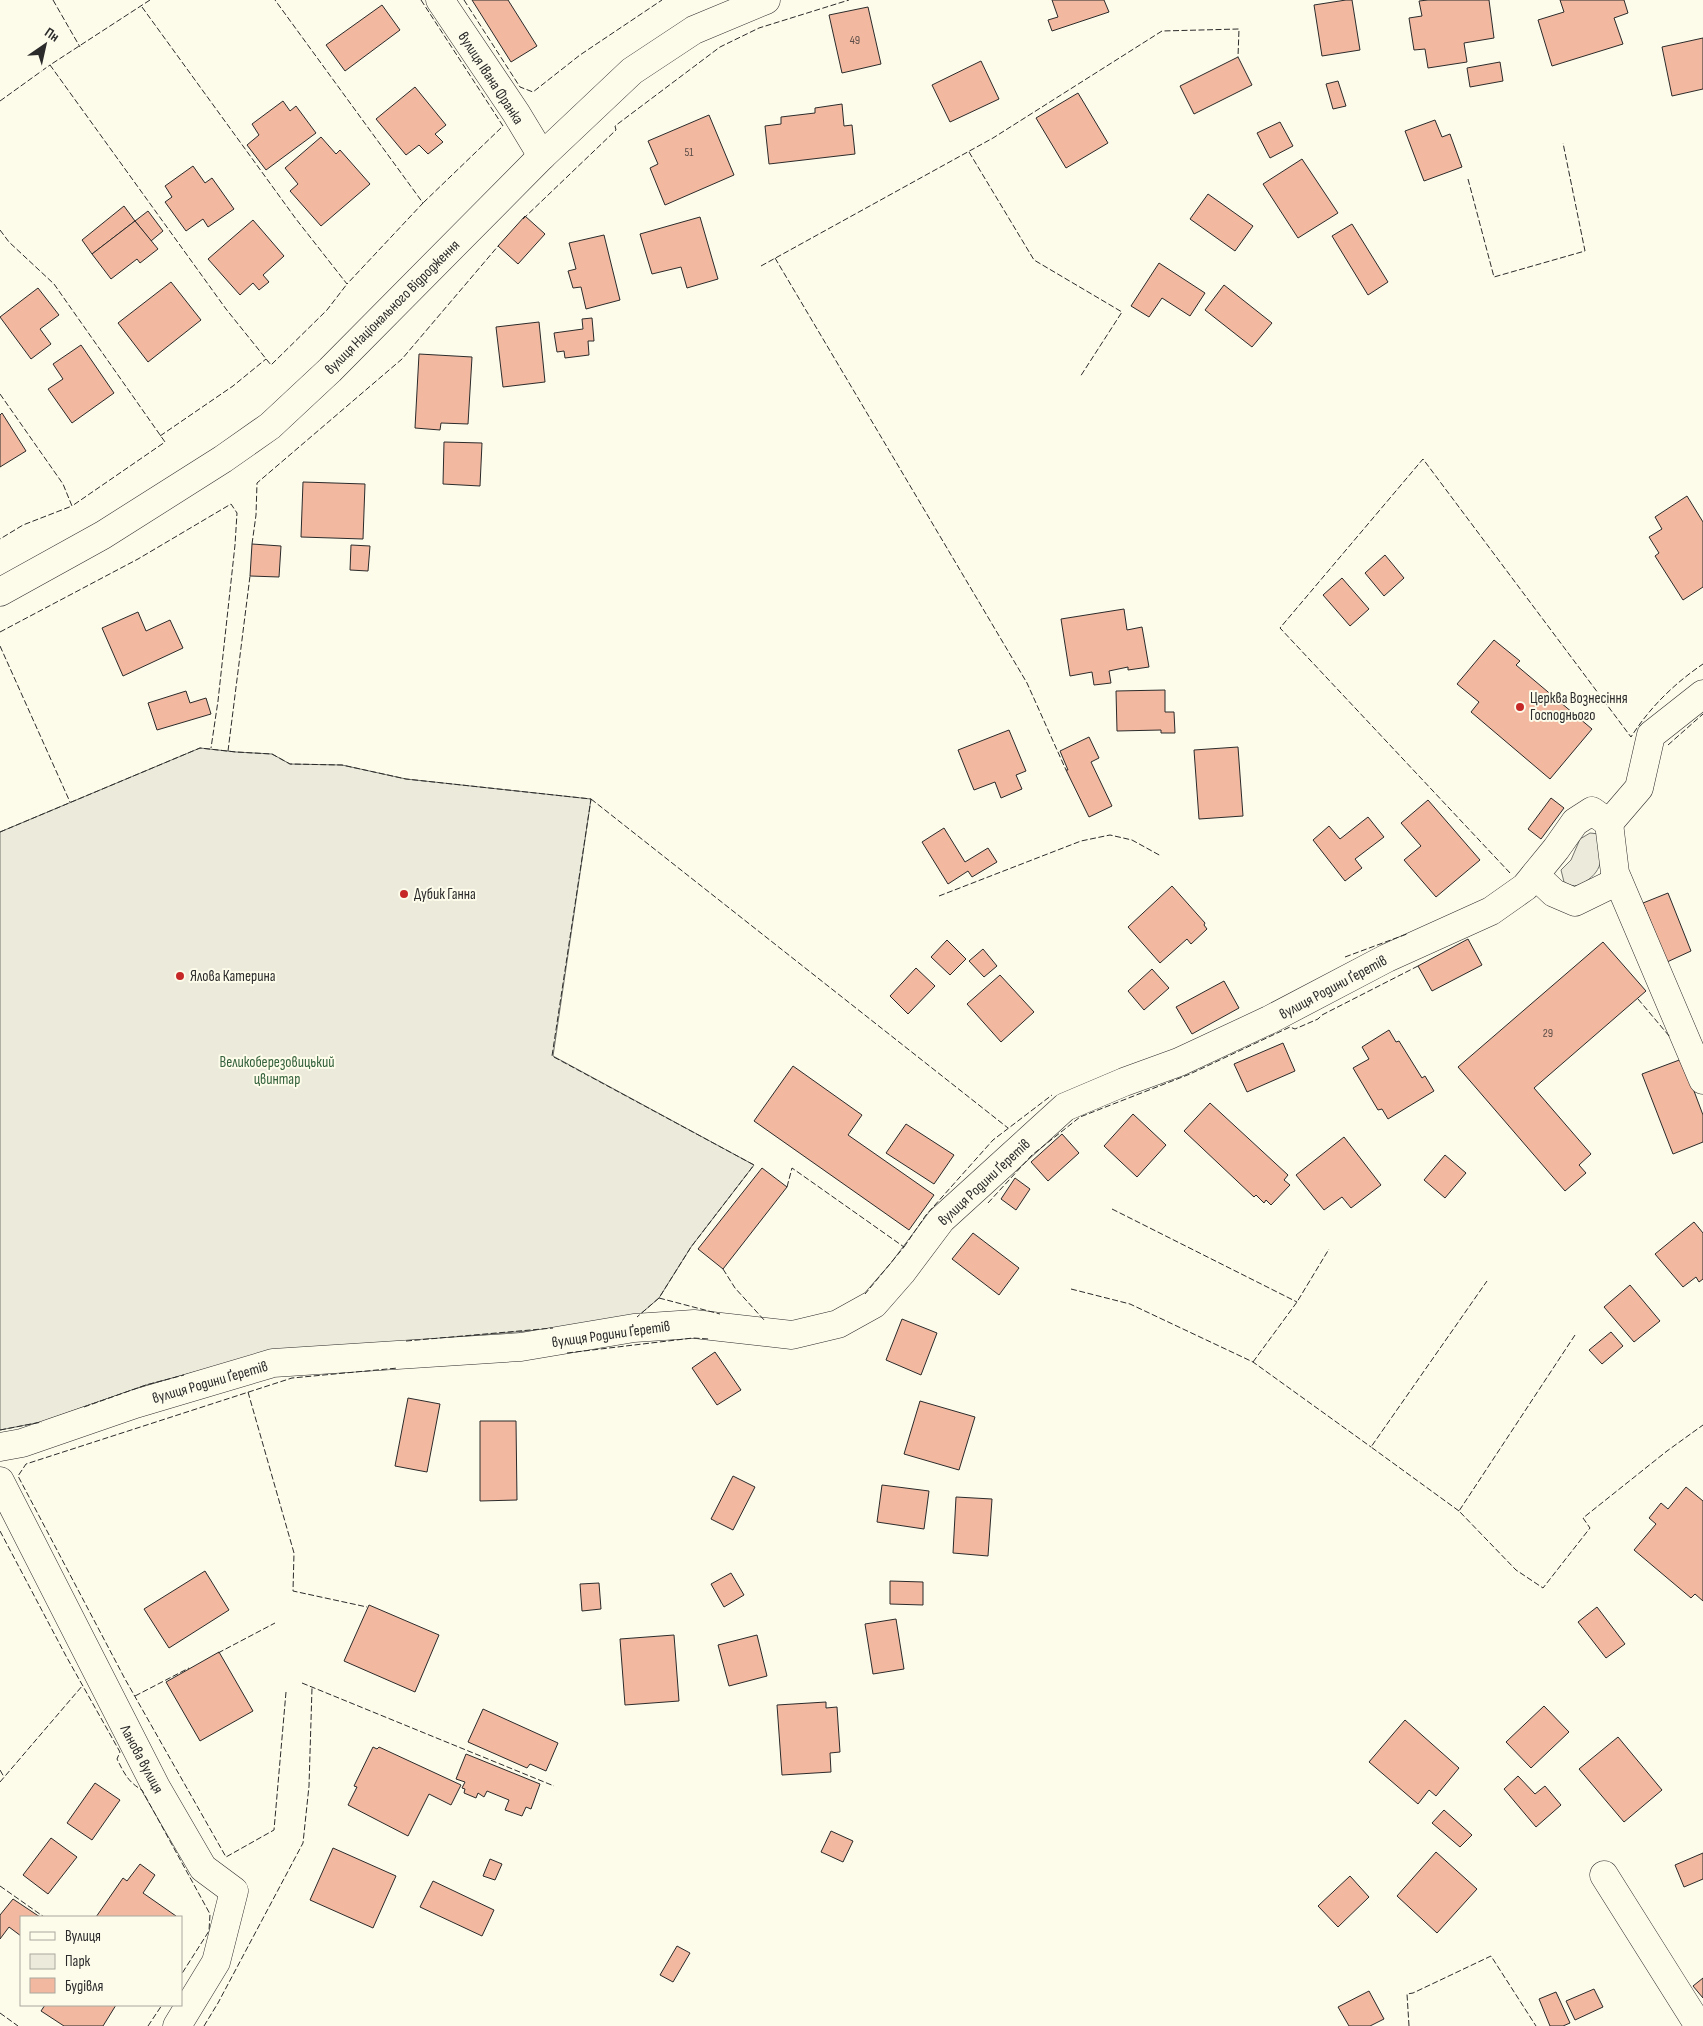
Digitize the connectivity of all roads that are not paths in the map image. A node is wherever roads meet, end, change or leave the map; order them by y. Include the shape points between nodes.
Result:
1 (440, 0) edge
2 (766, 0) edge
3 (542, 156) junction
4 (0, 592) edge
5 (1703, 694) edge
6 (1608, 823) junction
7 (1535, 875) junction
8 (1618, 881) junction
9 (1703, 1080) edge
10 (0, 1447) edge
11 (0, 1481) edge
12 (1604, 1875) dead end
13 (177, 2026) edge
14 (1699, 2026) edge

1 - 3 street, вулиця Івана Франка
2 - 3 street, вулиця Національного Відродження via 694,30 632,71
3 - 4 street, вулиця Національного Відродження via 330,370 270,426 103,535
5 - 6 street via 1651,734 1639,788
6 - 7 street, вулиця Родини Ґеретів via 1592,812 1575,822
6 - 8 street
7 - 8 street via 1554,893 1576,902
7 - 10 street, вулиця Родини Ґеретів via 1525,887 1491,911 1386,958 1270,1020 1179,1062 1065,1107 941,1220 874,1304 838,1324 792,1335 694,1324 654,1326 522,1347 273,1363 143,1401 22,1443
8 - 9 street
11 - 13 street, Ланова вулиця via 156,1787 203,1868 234,1891 216,1962
12 - 14 street

